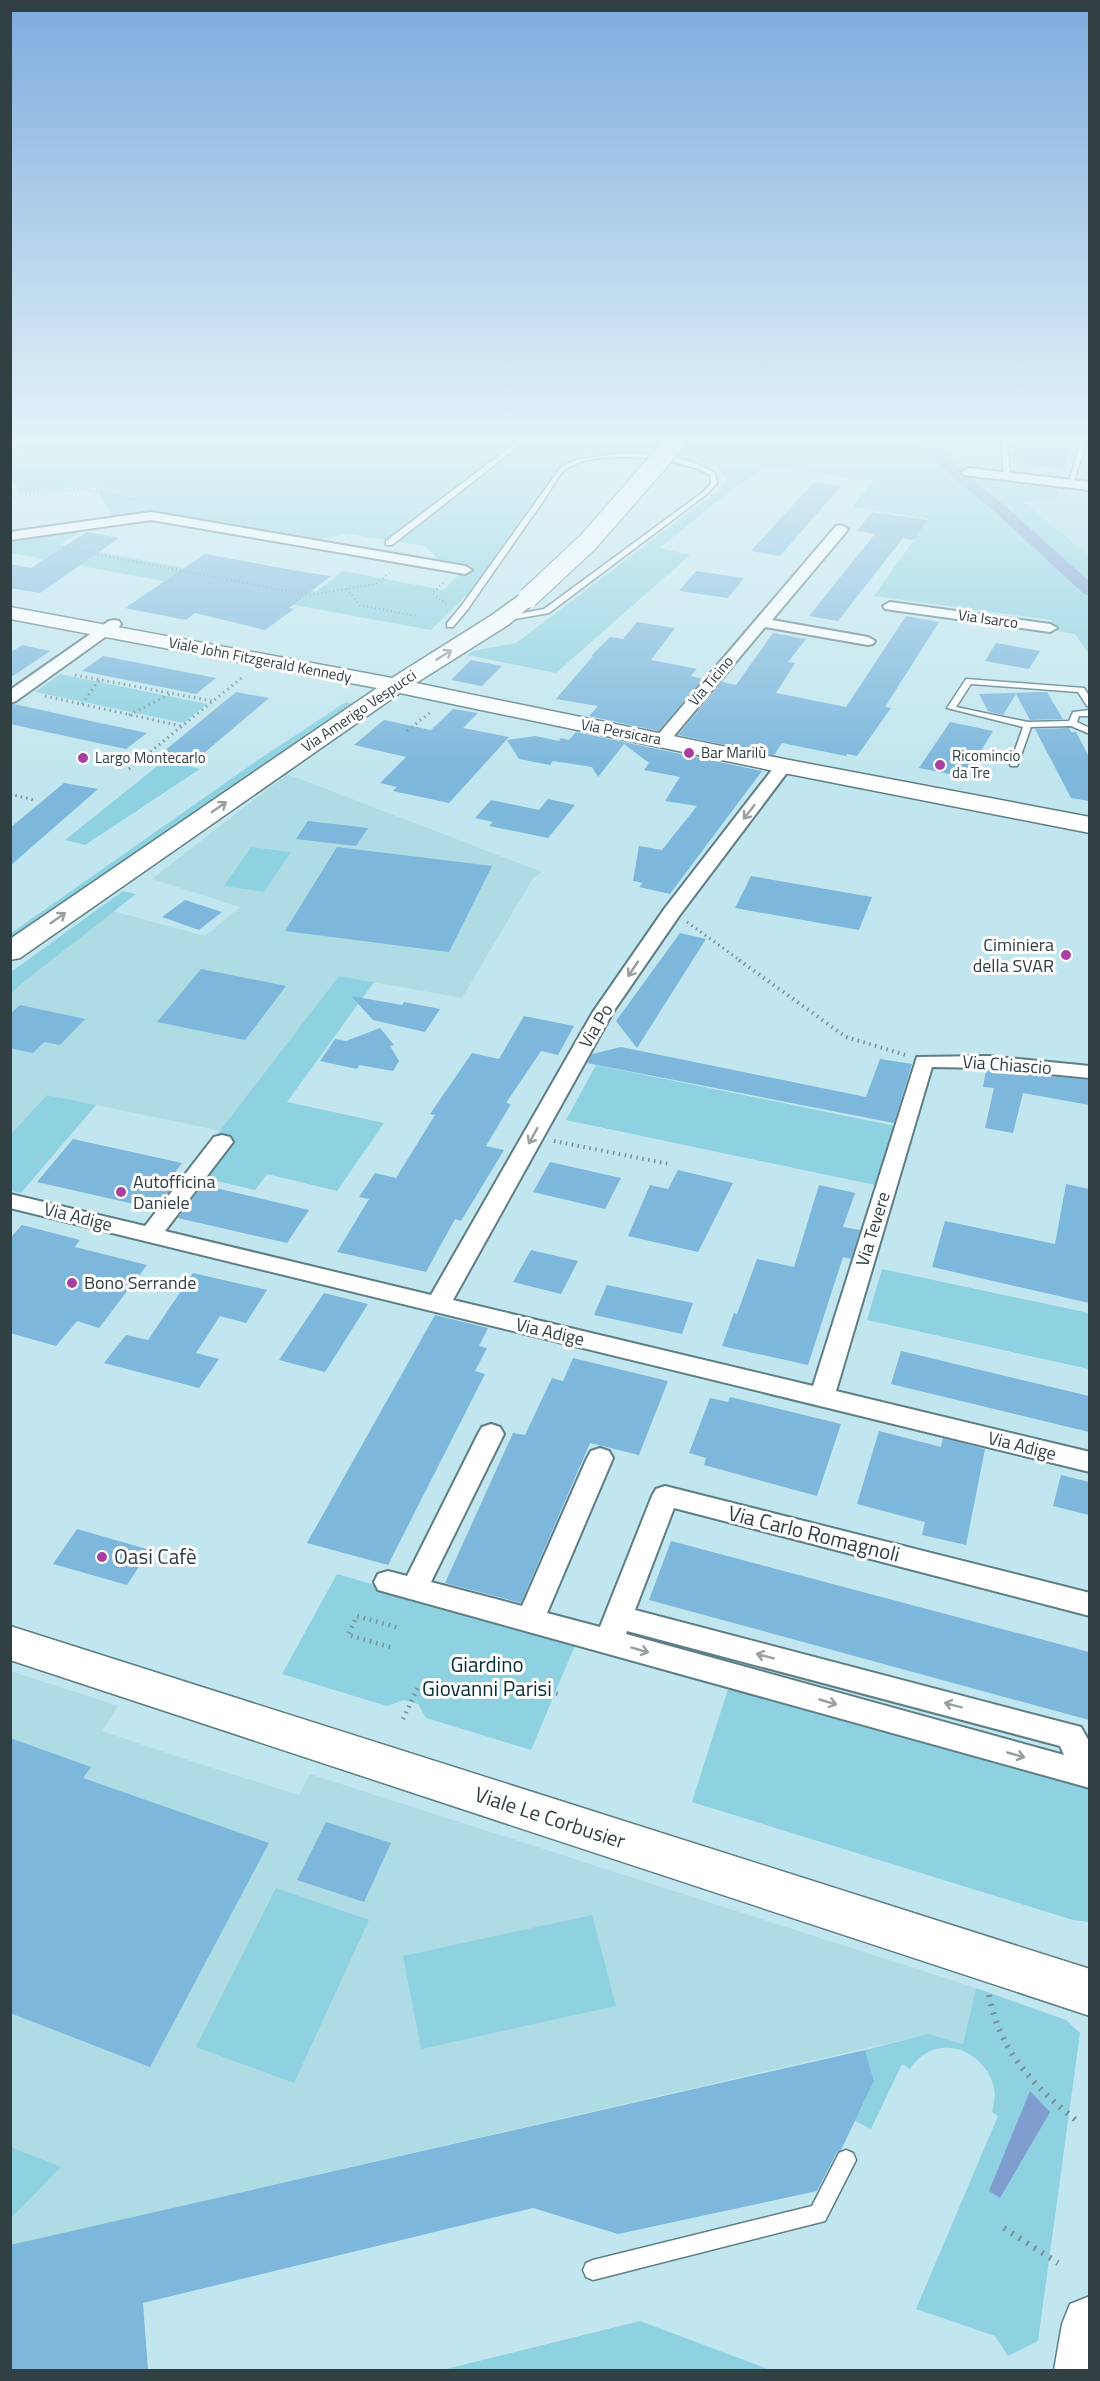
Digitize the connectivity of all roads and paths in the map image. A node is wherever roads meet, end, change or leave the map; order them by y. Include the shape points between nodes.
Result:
1 (67, 549) edge
2 (344, 549) edge
3 (506, 549) edge
4 (582, 549) edge
5 (629, 549) edge
6 (823, 549) edge
7 (465, 570) dead end
8 (390, 573) dead end
9 (443, 583) dead end
10 (347, 589) junction
11 (496, 596) dead end
12 (10, 604) edge
13 (890, 606) dead end
14 (465, 607) junction
15 (10, 613) edge
16 (417, 616) dead end
17 (500, 620) junction
18 (760, 622) junction
19 (109, 627) junction
20 (1050, 628) dead end
21 (442, 630) joint
22 (867, 641) dead end
23 (263, 660) junction
24 (50, 670) junction
25 (394, 674) junction
26 (365, 679) junction
27 (100, 680) junction
28 (171, 693) junction
29 (15, 694) edge
30 (449, 697) junction
31 (213, 701) junction
32 (82, 704) junction
33 (1089, 704) edge
34 (1089, 713) edge
35 (129, 715) junction
36 (1072, 723) junction
37 (1028, 725) junction
38 (182, 726) junction
39 (407, 731) dead end
40 (1089, 732) edge
41 (662, 740) junction
42 (1014, 764) dead end
43 (784, 766) junction
44 (129, 769) dead end
45 (10, 794) edge
46 (34, 800) dead end
47 (1089, 825) edge
48 (672, 912) junction
49 (10, 925) edge
50 (10, 952) edge
51 (924, 1061) junction
52 (1089, 1072) edge
53 (533, 1137) junction
54 (222, 1142) dead end
55 (669, 1164) dead end
56 (10, 1201) edge
57 (150, 1235) junction
58 (437, 1305) junction
59 (822, 1397) junction
60 (491, 1434) dead end
61 (600, 1458) dead end
62 (1089, 1462) edge
63 (1089, 1605) edge
64 (530, 1620) junction
65 (399, 1628) dead end
66 (613, 1629) junction
67 (10, 1643) edge
68 (390, 1647) dead end
69 (525, 1684) dead end
70 (419, 1685) dead end
71 (558, 1694) dead end
72 (403, 1719) dead end
73 (1089, 1775) edge
74 (988, 1988) dead end
75 (1089, 1993) edge
76 (1077, 2121) dead end
77 (846, 2160) dead end
78 (1004, 2228) dead end
79 (1058, 2263) dead end
80 (593, 2270) dead end
81 (1089, 2324) edge
82 (1082, 2370) edge

1 - 10 path via 310,595
2 - 7 street
3 - 14 lane
4 - 17 street, Via Amerigo Vespucci, bridge
5 - 17 lane via 546,611
6 - 18 street, Via Ticino
8 - 10 path via 376,584
9 - 14 path via 432,593 447,605
10 - 16 path via 360,605
11 - 21 street
12 - 19 street, Viale John Fitzgerald Kennedy
13 - 20 street, Via Isarco
14 - 21 lane
15 - 19 street, Viale John Fitzgerald Kennedy
25 -> 17 street, Via Amerigo Vespucci
18 - 22 street
18 - 41 street, Via Ticino
19 - 23 street, Viale John Fitzgerald Kennedy
19 - 24 street
19 - 26 street, Viale John Fitzgerald Kennedy via 330,666
23 - 26 street, Viale John Fitzgerald Kennedy
23 - 31 path
24 - 27 path
24 - 29 street
25 - 26 street, Via Persicara
25 - 30 street, Via Persicara
50 -> 25 street, Via Amerigo Vespucci
26 - 49 street, Via Amerigo Vespucci
27 - 28 path
27 - 32 path
28 - 31 path
28 - 35 path
29 - 32 path
30 - 39 path
30 - 41 street, Via Persicara
31 - 38 path
32 - 35 path
33 - 37 lane via 1081,690 969,681 951,708
34 - 36 lane via 1076,714
35 - 38 path
36 - 37 lane
36 - 40 lane
37 - 42 lane
38 - 44 path
41 - 43 street, Via Persicara
43 - 47 street, Via Persicara
43 -> 48 street, Via Po
45 - 46 path
48 - 51 path via 846,1037
48 -> 53 street, Via Po via 603,1012
51 - 52 street, Via Chiascio via 988,1062
51 - 59 street, Via Tevere
53 - 55 path
53 - 58 street, Via Po
54 - 57 street
56 - 57 street, Via Adige
57 - 58 street, Via Adige
58 - 59 street, Via Adige
59 - 62 street, Via Adige
60 - 64 street via 401,1585
61 - 64 street
63 - 66 street, Via Carlo Romagnoli via 665,1496
64 - 66 street
65 - 68 path via 357,1616 348,1635
66 - 73 street
67 - 75 street, Viale Le Corbusier
69 - 71 path
70 - 72 path
74 - 76 path via 993,2016 1015,2059 1046,2096
77 - 80 lane via 818,2214
78 - 79 path
81 - 82 street

